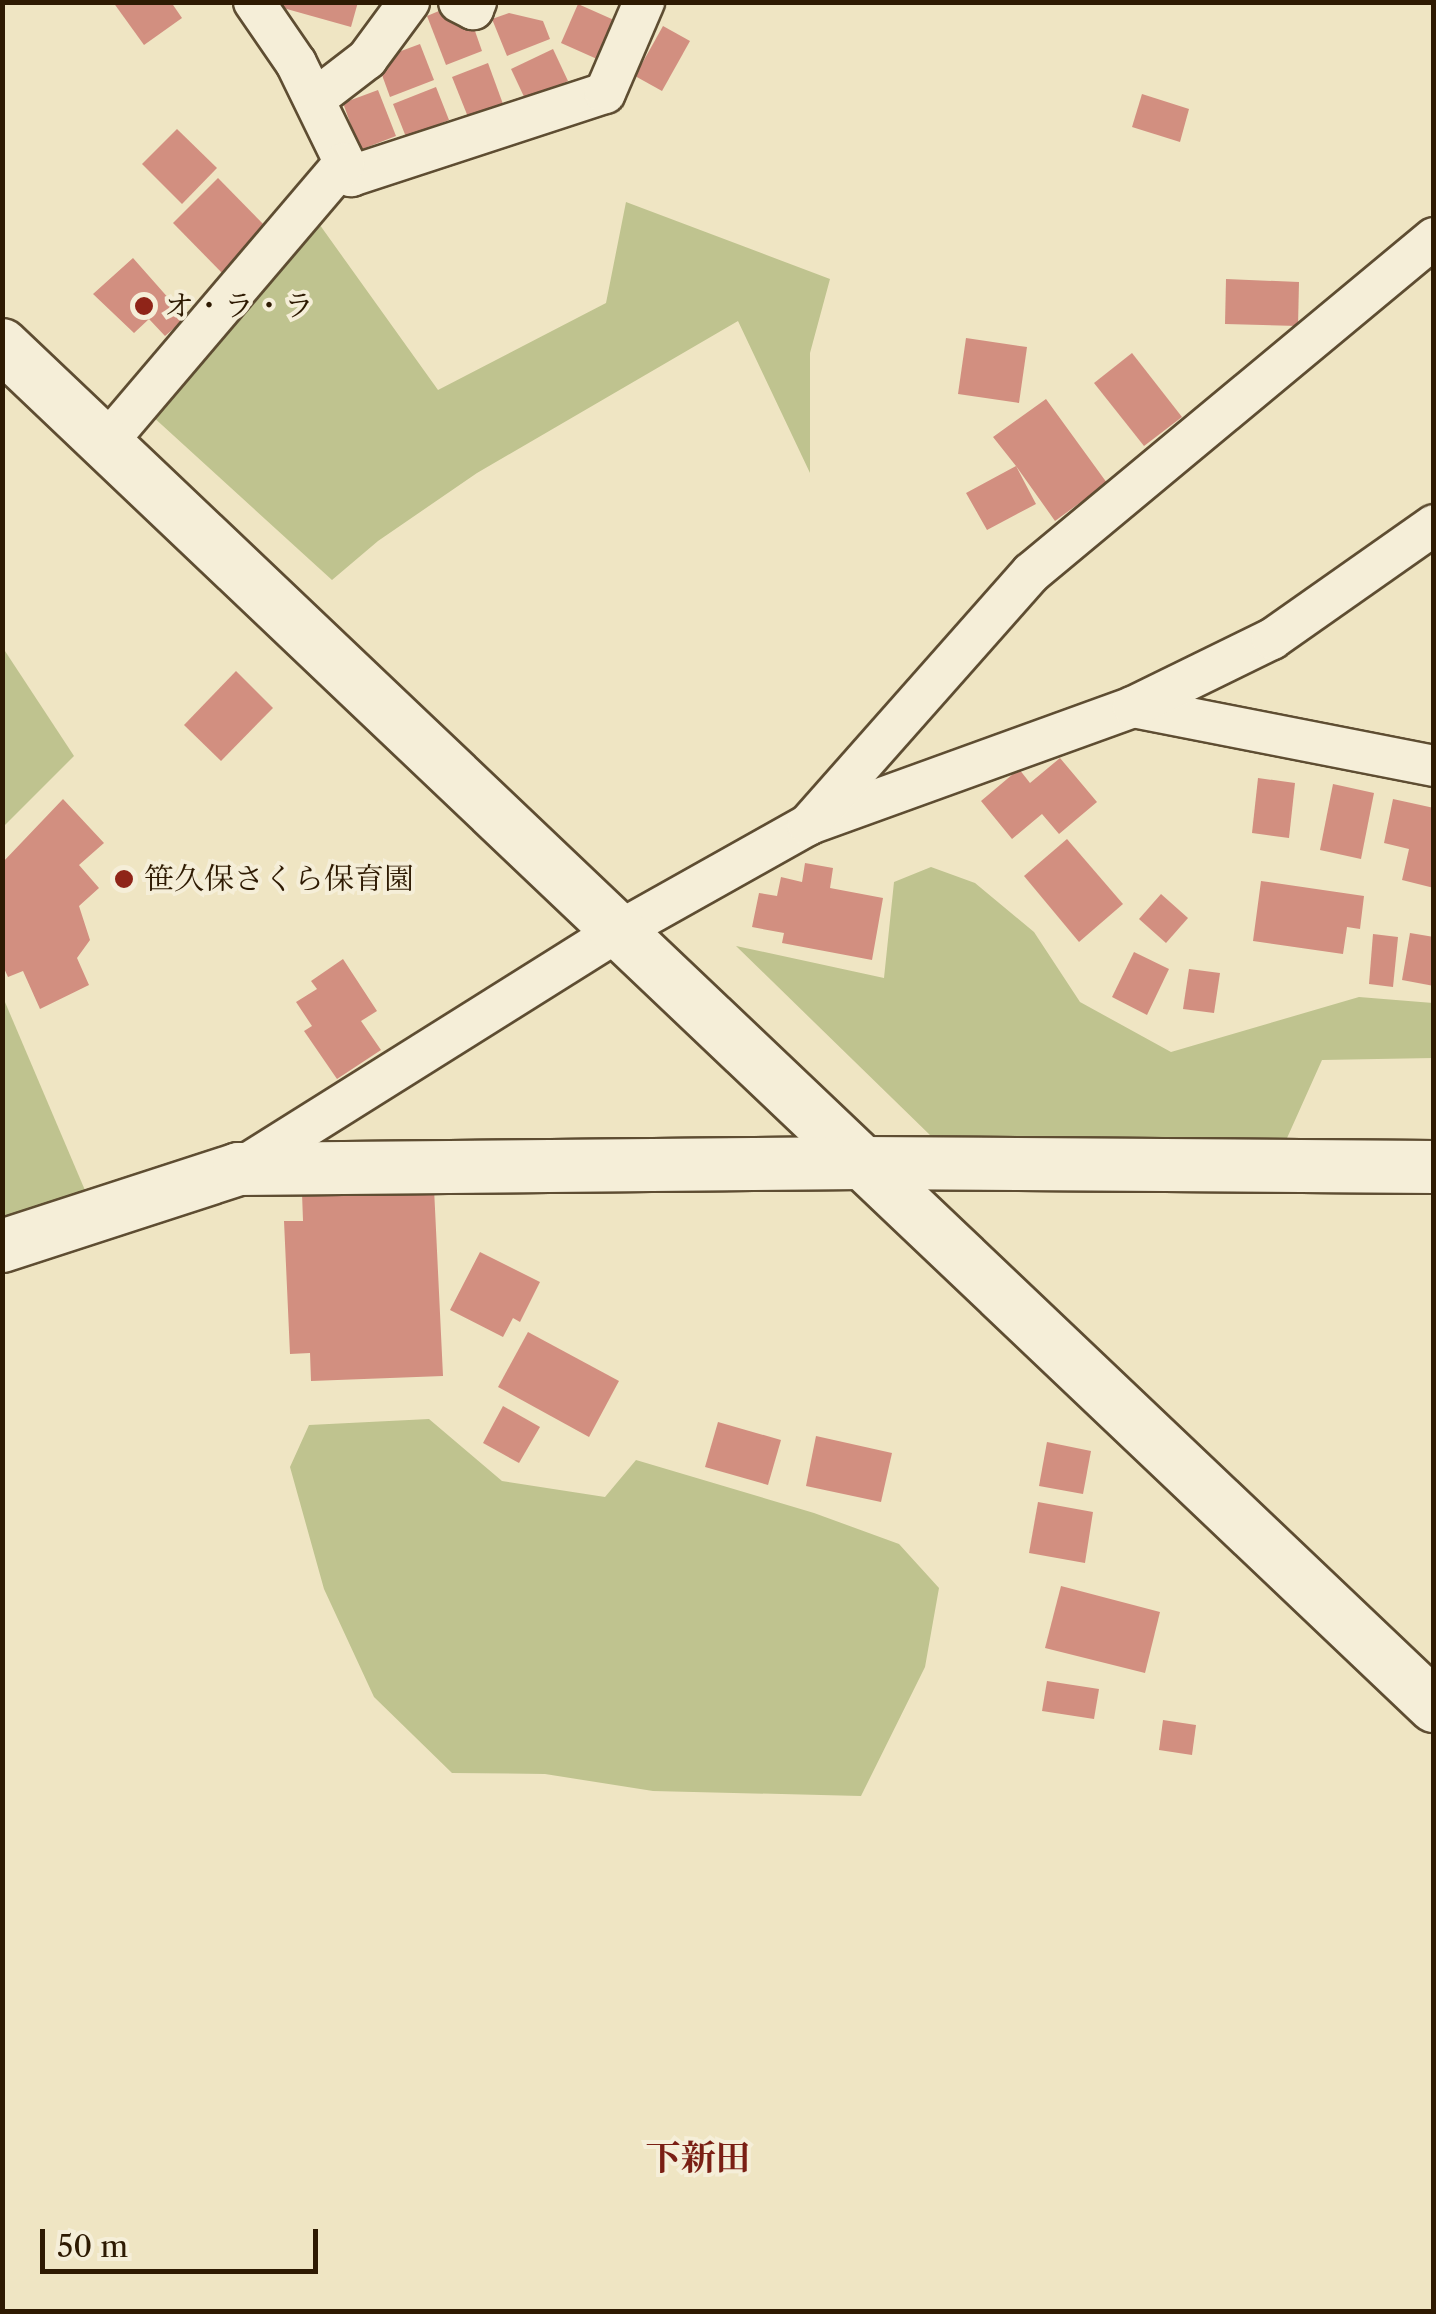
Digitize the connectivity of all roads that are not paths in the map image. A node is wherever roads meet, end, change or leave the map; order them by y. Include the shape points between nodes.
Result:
1 (254, 2) edge
2 (409, 2) edge
3 (458, 2) edge
4 (476, 2) edge
5 (644, 2) edge
6 (316, 99) junction
7 (344, 163) junction
8 (1434, 238) edge
9 (2, 345) edge
10 (106, 443) junction
11 (1434, 525) edge
12 (1133, 708) junction
13 (1434, 766) edge
14 (808, 825) junction
15 (619, 932) junction
16 (862, 1162) junction
17 (1434, 1167) edge
18 (239, 1168) junction
19 (2, 1246) edge
20 (1434, 1706) edge

1 - 6 street
2 - 6 street via 367,59
3 - 4 street via 472,9
5 - 7 street via 605,93 351,176
6 - 7 street
7 - 10 street
8 - 14 street via 1031,572
9 - 10 street
10 - 15 street
11 - 12 street via 1272,639
12 - 13 street
12 - 14 street
14 - 15 street
15 - 16 street
15 - 18 street
16 - 17 street
16 - 18 street
16 - 20 street
18 - 19 street

